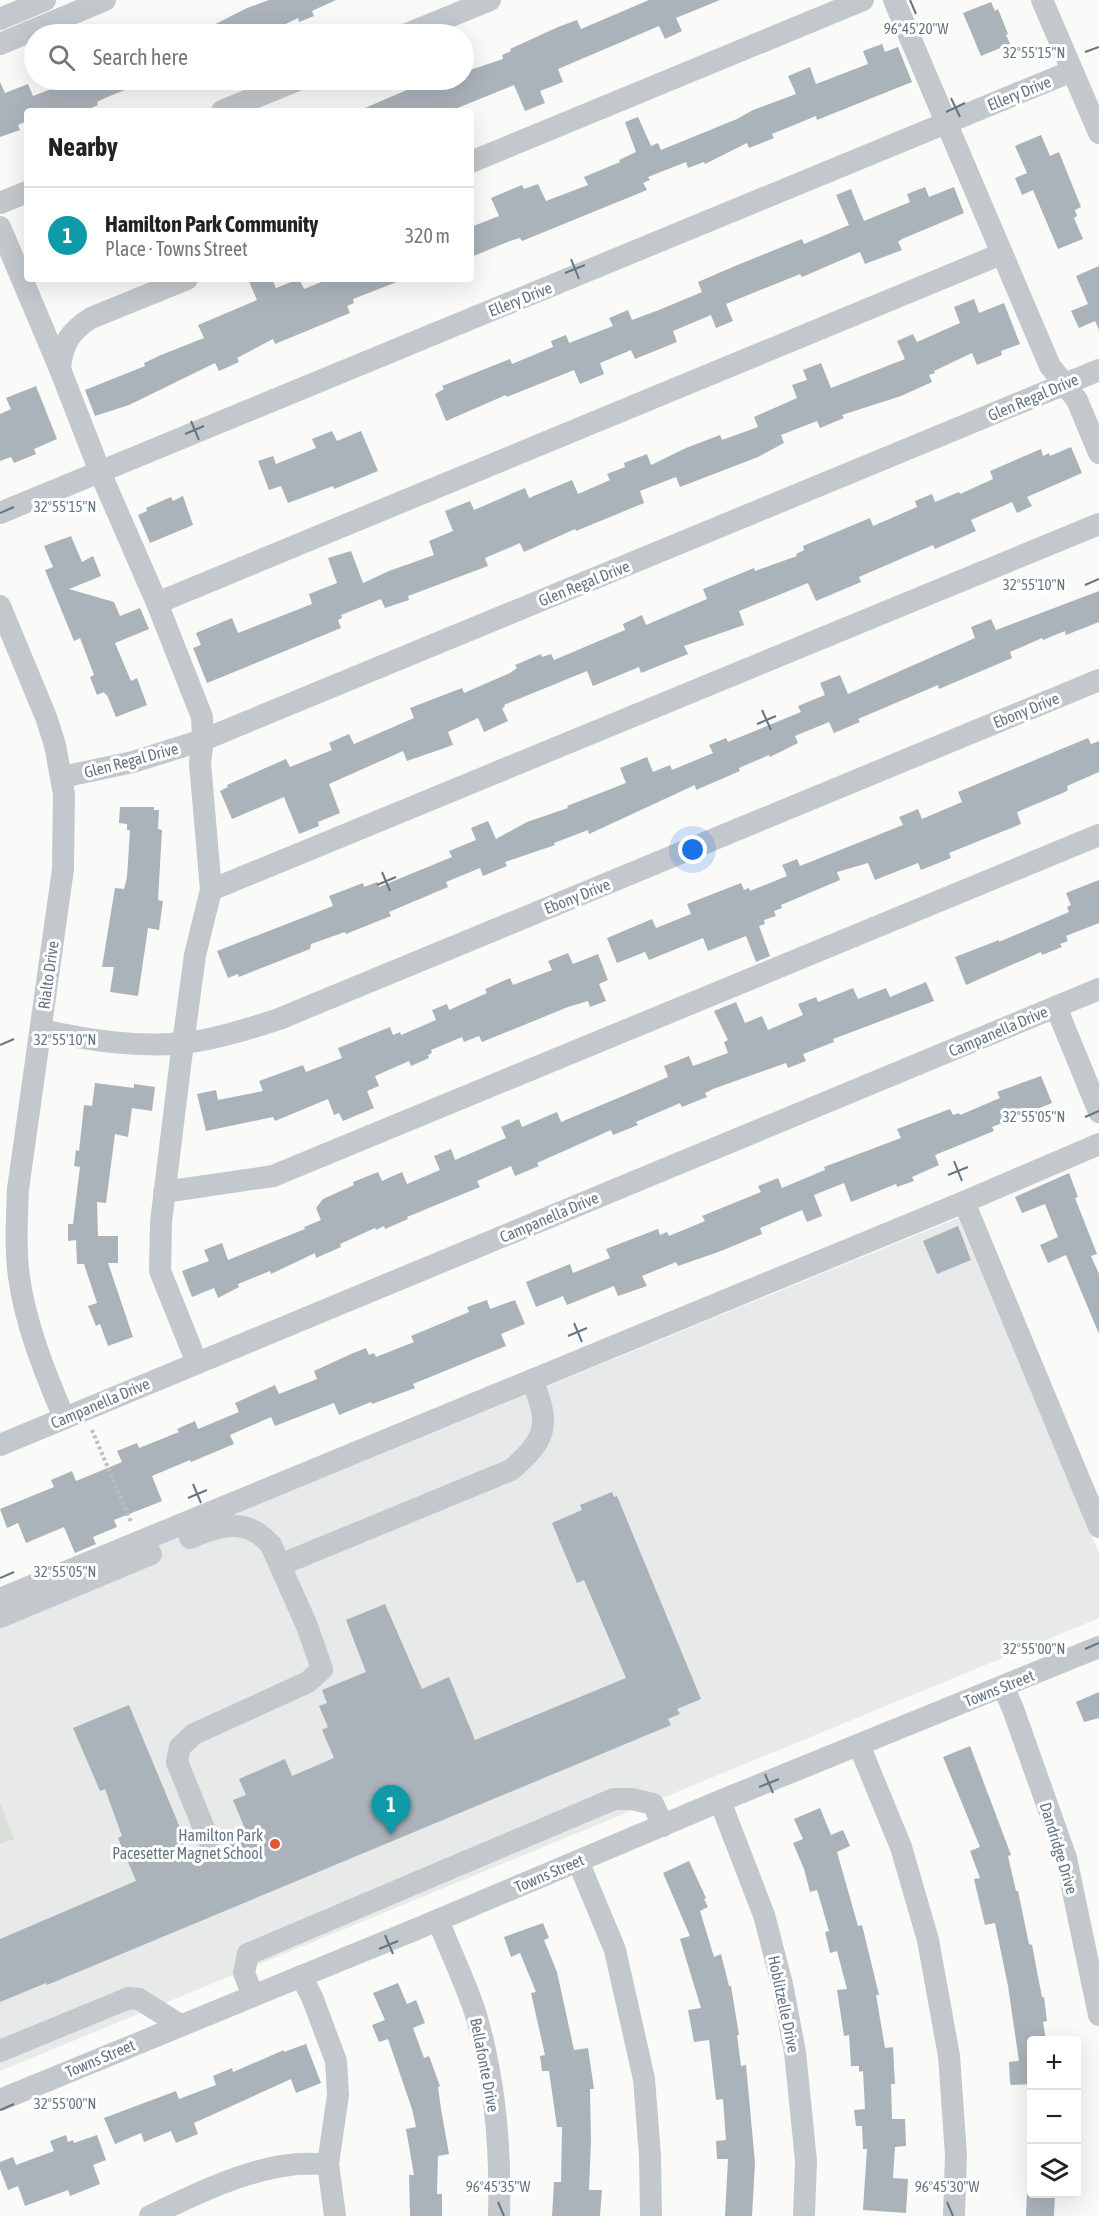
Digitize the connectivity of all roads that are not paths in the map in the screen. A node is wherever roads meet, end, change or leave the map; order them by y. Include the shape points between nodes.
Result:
1 (45, 0) edge
2 (105, 0) edge
3 (490, 0) edge
4 (862, 0) edge
5 (894, 0) edge
6 (1042, 0) edge
7 (0, 19) edge
8 (48, 24) edge
9 (431, 24) edge
10 (24, 34) edge
11 (0, 44) edge
12 (1072, 71) junction
13 (273, 90) edge
14 (229, 108) edge
15 (945, 123) junction
16 (1099, 133) edge
17 (474, 161) edge
18 (24, 193) edge
19 (0, 203) edge
20 (0, 227) edge
21 (1001, 254) junction
22 (180, 282) edge
23 (60, 369) junction
24 (1099, 370) edge
25 (1066, 384) junction
26 (1099, 453) edge
27 (100, 472) junction
28 (0, 513) edge
29 (1099, 524) edge
30 (157, 603) junction
31 (0, 606) edge
32 (1099, 680) edge
33 (203, 740) junction
34 (62, 777) junction
35 (1099, 835) edge
36 (211, 890) junction
37 (1099, 989) edge
38 (1056, 1007) junction
39 (41, 1030) junction
40 (183, 1043) junction
41 (1099, 1112) edge
42 (1099, 1144) edge
43 (164, 1192) junction
44 (964, 1202) junction
45 (197, 1363) junction
46 (532, 1380) junction
47 (64, 1418) junction
48 (0, 1445) edge
49 (242, 1500) junction
50 (1099, 1527) edge
51 (254, 1531) junction
52 (280, 1565) junction
53 (0, 1599) edge
54 (0, 1617) edge
55 (1099, 1647) edge
56 (1003, 1686) junction
57 (859, 1745) junction
58 (720, 1801) junction
59 (663, 1826) junction
60 (209, 1841) dead end
61 (578, 1861) junction
62 (438, 1920) junction
63 (301, 1976) junction
64 (253, 1996) junction
65 (1099, 2015) edge
66 (180, 2025) junction
67 (0, 2052) edge
68 (0, 2100) edge
69 (328, 2164) junction
70 (150, 2216) edge
71 (335, 2216) edge
72 (498, 2216) edge
73 (651, 2216) edge
74 (804, 2216) edge
75 (954, 2216) edge

1 - 7 street
2 - 8 street
3 - 9 street
4 - 17 street
5 - 15 street
6 - 12 street
10 - 11 street
12 - 15 street, Ellery Drive
12 - 16 street
13 - 14 street
15 - 21 street
15 - 27 street, Ellery Drive
18 - 19 street
20 - 23 street
21 - 25 street via 1050,366
21 - 30 street
22 - 23 street via 78,326 67,338
23 - 27 street
24 - 25 street, Glen Regal Drive
25 - 26 street via 1077,399
25 - 33 street, Glen Regal Drive
27 - 28 street, Ellery Drive
27 - 30 street
29 - 36 street
30 - 33 street via 202,717
31 - 34 street, Rialto Drive via 46,717
32 - 40 street, Ebony Drive via 279,1019 228,1035
33 - 34 street, Glen Regal Drive via 133,762
33 - 36 street via 200,763
34 - 39 street, Rialto Drive via 63,869
35 - 43 street via 273,1176
36 - 40 street via 195,955
37 - 38 street, Campanella Drive
38 - 41 street
38 - 45 street, Campanella Drive
39 - 40 street, Ebony Drive via 135,1044
39 - 47 street, Rialto Drive via 18,1189 17,1244 27,1320 38,1358
40 - 43 street
42 - 44 street
43 - 45 street via 160,1271
44 - 46 street
44 - 50 street
45 - 47 street, Campanella Drive
46 - 49 street
46 - 52 street via 544,1413 543,1428 536,1444 511,1470
47 - 48 street, Campanella Drive
49 - 51 street
49 - 53 street
51 - 52 street via 265,1537
51 - 54 street via 233,1525 214,1528
52 - 60 street via 322,1669 308,1682 194,1734 180,1747 177,1762
55 - 56 street, Towns Street
56 - 57 street, Towns Street
56 - 65 street, Dandridge Drive via 1066,1858
57 - 58 street, Towns Street
57 - 75 street via 901,1847 928,1940 949,2056 956,2156
58 - 59 street, Towns Street
58 - 74 street, Hoblitzelle Drive via 764,1915 782,1984 795,2052 806,2161
59 - 61 street, Towns Street
59 - 64 street via 653,1804 614,1799 248,1954 244,1973
61 - 62 street, Towns Street
61 - 73 street via 615,1950 642,2069
62 - 63 street, Towns Street
62 - 72 street, Bellafonte Drive via 475,2014 490,2077 500,2163
63 - 64 street, Towns Street
63 - 69 street via 336,2061 338,2095
64 - 66 street, Towns Street
66 - 67 street via 139,1999 129,1998
66 - 68 street, Towns Street
69 - 70 street via 289,2165 233,2180
69 - 71 street

